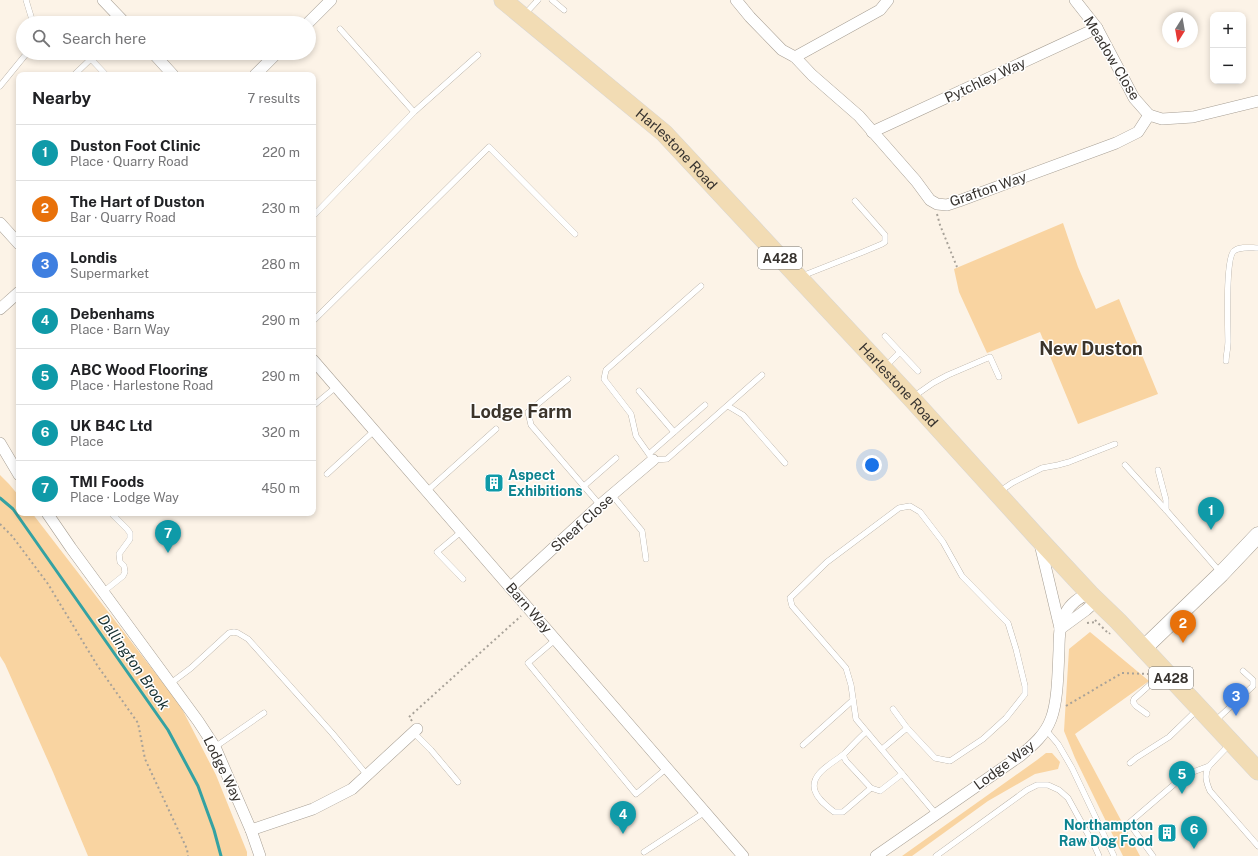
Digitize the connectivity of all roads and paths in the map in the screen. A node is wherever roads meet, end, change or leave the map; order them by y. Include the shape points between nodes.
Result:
1 (26, 0) edge
2 (103, 0) edge
3 (331, 0) edge
4 (503, 0) edge
5 (538, 0) edge
6 (552, 0) edge
7 (736, 0) edge
8 (888, 0) edge
9 (1075, 0) edge
10 (564, 10) dead end
11 (31, 16) edge
12 (118, 16) edge
13 (315, 16) edge
14 (522, 16) junction
15 (1097, 28) junction
16 (340, 29) dead end
17 (478, 55) dead end
18 (795, 57) junction
19 (21, 60) edge
20 (90, 60) edge
21 (92, 60) edge
22 (159, 60) edge
23 (270, 60) edge
24 (77, 72) edge
25 (103, 72) edge
26 (170, 72) edge
27 (258, 72) edge
28 (0, 86) edge
29 (1258, 101) edge
30 (414, 112) junction
31 (1148, 115) junction
32 (872, 132) junction
33 (855, 201) dead end
34 (937, 204) junction
35 (316, 213) edge
36 (0, 223) edge
37 (575, 234) dead end
38 (16, 241) edge
39 (1258, 248) edge
40 (957, 267) dead end
41 (798, 277) junction
42 (701, 286) dead end
43 (16, 295) edge
44 (0, 309) edge
45 (316, 318) edge
46 (885, 336) dead end
47 (900, 352) junction
48 (1226, 361) dead end
49 (316, 363) edge
50 (883, 369) junction
51 (918, 371) dead end
52 (762, 375) dead end
53 (999, 377) dead end
54 (568, 379) dead end
55 (336, 386) junction
56 (639, 391) dead end
57 (911, 398) junction
58 (316, 403) edge
59 (705, 405) dead end
60 (728, 406) junction
61 (496, 429) dead end
62 (374, 431) junction
63 (674, 432) junction
64 (0, 443) edge
65 (1115, 444) dead end
66 (651, 457) junction
67 (616, 458) dead end
68 (785, 463) dead end
69 (1125, 465) dead end
70 (16, 470) edge
71 (1158, 470) dead end
72 (327, 474) dead end
73 (584, 486) junction
74 (427, 491) junction
75 (998, 493) junction
76 (612, 495) junction
77 (600, 505) junction
78 (1166, 510) junction
79 (49, 516) edge
80 (114, 516) edge
81 (0, 524) edge
82 (462, 531) junction
83 (1258, 534) edge
84 (1037, 537) junction
85 (646, 559) dead end
86 (1221, 574) junction
87 (463, 579) dead end
88 (511, 587) junction
89 (103, 592) junction
90 (1094, 597) junction
91 (529, 608) junction
92 (1060, 629) junction
93 (556, 639) junction
94 (1144, 648) junction
95 (1243, 672) dead end
96 (1159, 673) junction
97 (171, 683) junction
98 (853, 700) junction
99 (1065, 707) dead end
100 (1199, 708) junction
101 (893, 709) dead end
102 (264, 713) dead end
103 (1147, 714) dead end
104 (1213, 723) junction
105 (907, 728) junction
106 (415, 730) junction
107 (1046, 730) junction
108 (866, 732) junction
109 (1232, 743) junction
110 (802, 745) dead end
111 (215, 747) junction
112 (882, 749) junction
113 (843, 754) junction
114 (1130, 763) dead end
115 (1208, 766) junction
116 (667, 768) junction
117 (1258, 771) edge
118 (902, 774) junction
119 (368, 775) junction
120 (458, 782) dead end
121 (870, 788) junction
122 (705, 812) junction
123 (936, 814) junction
124 (252, 830) junction
125 (1258, 846) edge
126 (644, 852) dead end
127 (188, 856) edge
128 (260, 856) edge
129 (744, 856) edge
130 (876, 856) edge
131 (936, 856) edge
132 (1099, 856) edge
133 (1114, 856) edge
134 (1153, 856) edge

1 - 11 lane
2 - 12 street
3 - 13 street
4 - 14 main road, Harlestone Road / A428
5 - 14 lane
6 - 10 lane
7 - 18 street, Grafton Way via 782,50
8 - 18 street via 880,10
9 - 15 street, Meadow Close
14 - 41 main road, Harlestone Road / A428 via 664,133
15 - 31 street, Meadow Close via 1134,98
15 - 32 street, Pytchley Way
16 - 30 lane
17 - 30 lane
18 - 32 street, Grafton Way via 859,116
19 - 28 lane
20 - 24 lane
21 - 25 lane
22 - 26 street
23 - 27 street
29 - 31 street via 1178,119 1162,119
30 - 35 lane
31 - 34 street, Grafton Way via 1138,132 1116,143 960,201 947,205
32 - 34 street, Grafton Way via 930,200
33 - 41 lane via 885,235 885,242
34 - 40 path via 940,225
36 - 38 street
37 - 45 lane via 489,147
39 - 48 lane via 1239,249 1231,255
41 - 50 main road, Harlestone Road / A428
42 - 66 lane via 606,370 604,379 631,414 636,436
43 - 44 street
46 - 47 lane
47 - 50 lane
47 - 51 lane
49 - 55 street, Barn Way
50 - 57 main road, Harlestone Road / A428
52 - 60 lane
53 - 57 lane via 990,357 948,374
54 - 73 lane via 528,412 531,425
55 - 58 lane
55 - 62 street, Barn Way
56 - 63 lane
57 - 75 main road, Harlestone Road / A428
59 - 63 lane
60 - 66 lane via 667,460
60 - 68 lane via 743,415
61 - 74 lane
62 - 72 lane
62 - 74 street, Barn Way
63 - 66 lane
64 - 70 street
65 - 75 lane via 1058,466 1042,468
66 - 76 street, Sheaf Close
67 - 73 lane
69 - 78 lane
71 - 78 lane
73 - 77 lane
74 - 82 street, Barn Way
75 - 84 main road, Harlestone Road / A428
76 - 77 street, Sheaf Close
76 - 85 lane via 642,531
77 - 88 street, Sheaf Close
78 - 86 lane
79 - 89 street, Lodge Way
80 - 89 lane via 130,533 130,540 119,554 120,562 124,566 123,576
81 - 127 path via 48,584 97,664 138,723 145,760
82 - 87 lane via 437,552
82 - 88 street, Barn Way
83 - 86 street
84 - 90 main road, Harlestone Road / A428
84 - 92 street
86 - 94 street
88 - 91 street, Barn Way
89 - 97 street, Lodge Way
90 - 92 street via 1083,596 1076,601 1064,614
90 - 94 main road, Harlestone Road / A428
91 - 93 street, Barn Way
91 - 106 path via 409,717
92 - 107 street, Lodge Way via 1055,706
93 - 116 street, Barn Way
93 - 116 lane via 528,663 636,794
94 - 96 main road, Harlestone Road / A428
95 - 104 lane via 1254,683
96 - 99 path via 1122,673
96 - 100 main road, Harlestone Road / A428
96 - 103 lane via 1133,702
97 - 111 street, Lodge Way
97 - 119 lane via 229,634 238,633 248,639
98 - 105 lane via 846,668 792,606 790,598 827,562 899,508 910,506 920,512 943,542 962,576 1008,623 1025,694 1006,718 983,739 950,761 935,758
98 - 108 lane via 856,719
98 - 110 lane
100 - 104 main road, Harlestone Road / A428
100 - 114 lane via 1169,737
101 - 105 lane
102 - 111 lane
104 - 109 main road, Harlestone Road / A428
105 - 112 lane
106 - 119 street
106 - 120 lane
107 - 123 street, Lodge Way via 1038,741 1020,756
107 - 133 lane via 1072,768
108 - 112 lane
108 - 113 lane
109 - 115 lane
109 - 117 main road, Harlestone Road / A428
111 - 124 street, Lodge Way
112 - 118 lane
113 - 121 lane via 846,761
113 - 121 lane via 824,768 815,780 815,790 820,799 834,812 843,812
115 - 125 lane via 1206,776 1210,791
115 - 134 lane via 1185,775 1129,823
116 - 122 street, Barn Way
118 - 121 lane via 880,792
118 - 123 lane
119 - 124 street via 352,789 313,809
122 - 126 lane
122 - 129 street, Barn Way
123 - 130 street, Lodge Way
124 - 128 street, Lodge Way
131 - 132 lane via 1027,790 1037,785 1048,785 1068,798

